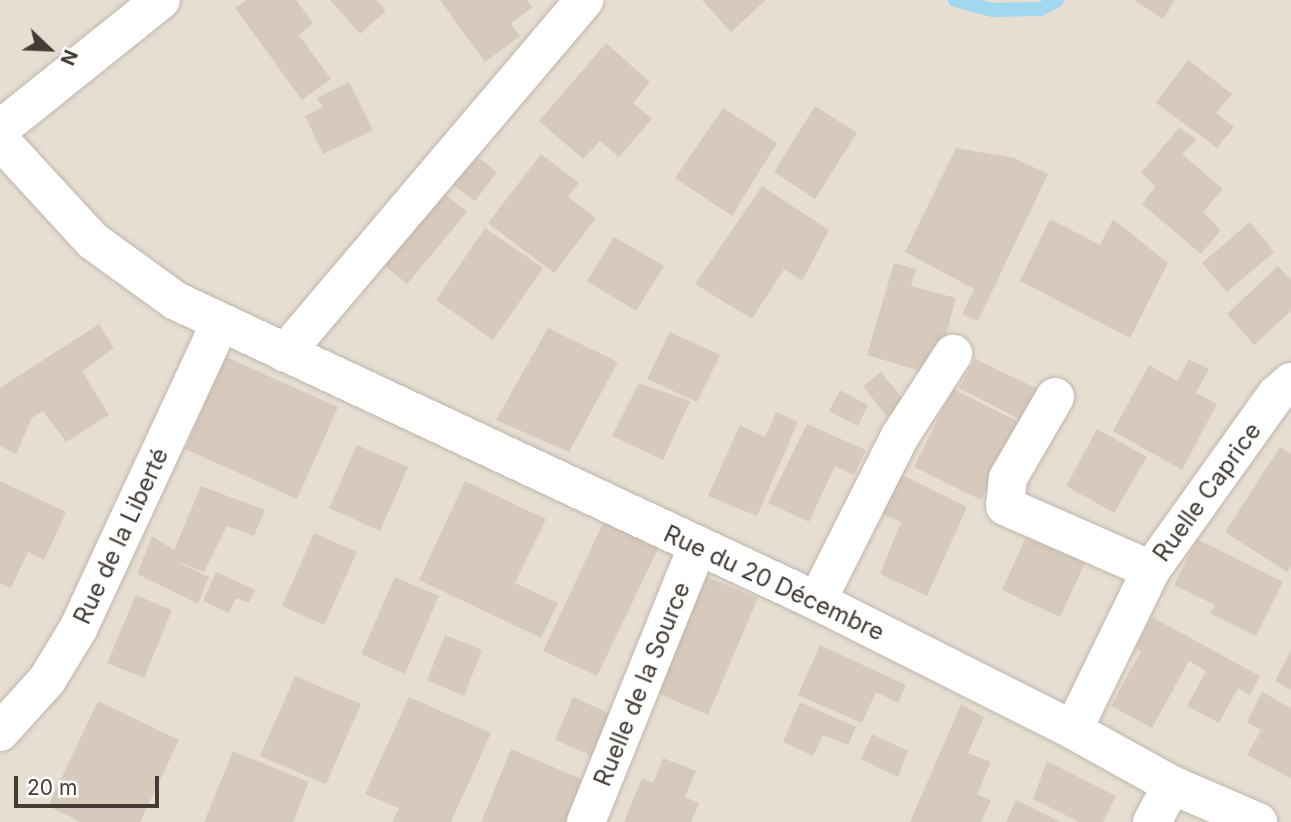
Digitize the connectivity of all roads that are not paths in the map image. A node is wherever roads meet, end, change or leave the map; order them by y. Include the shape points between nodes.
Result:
1 (161, 0) edge
2 (584, 0) edge
3 (0, 129) edge
4 (0, 140) edge
5 (219, 325) junction
6 (285, 353) junction
7 (953, 355) dead end
8 (1291, 382) edge
9 (1055, 397) dead end
10 (697, 547) junction
11 (1151, 570) junction
12 (817, 601) junction
13 (1073, 730) junction
14 (0, 732) edge
15 (1172, 785) junction
16 (586, 822) edge
17 (1152, 822) edge
18 (1258, 822) edge

1 - 3 street
2 - 6 street
4 - 5 street, Rue du 20 Décembre via 93,241 176,302
5 - 6 street, Rue du 20 Décembre
5 - 14 street, Rue de la Liberté via 78,629 47,680
6 - 10 street, Rue du 20 Décembre
7 - 12 street via 900,436
8 - 11 street, Ruelle Caprice via 1276,395
9 - 11 street, Ruelle Caprice via 1008,478 1002,498 1005,506
10 - 12 street, Rue du 20 Décembre
10 - 16 street, Ruelle de la Source
11 - 13 street, Ruelle Caprice
12 - 13 street, Rue du 20 Décembre
13 - 15 street, Rue du 20 Décembre
15 - 17 street
15 - 18 street, Rue du 20 Décembre

